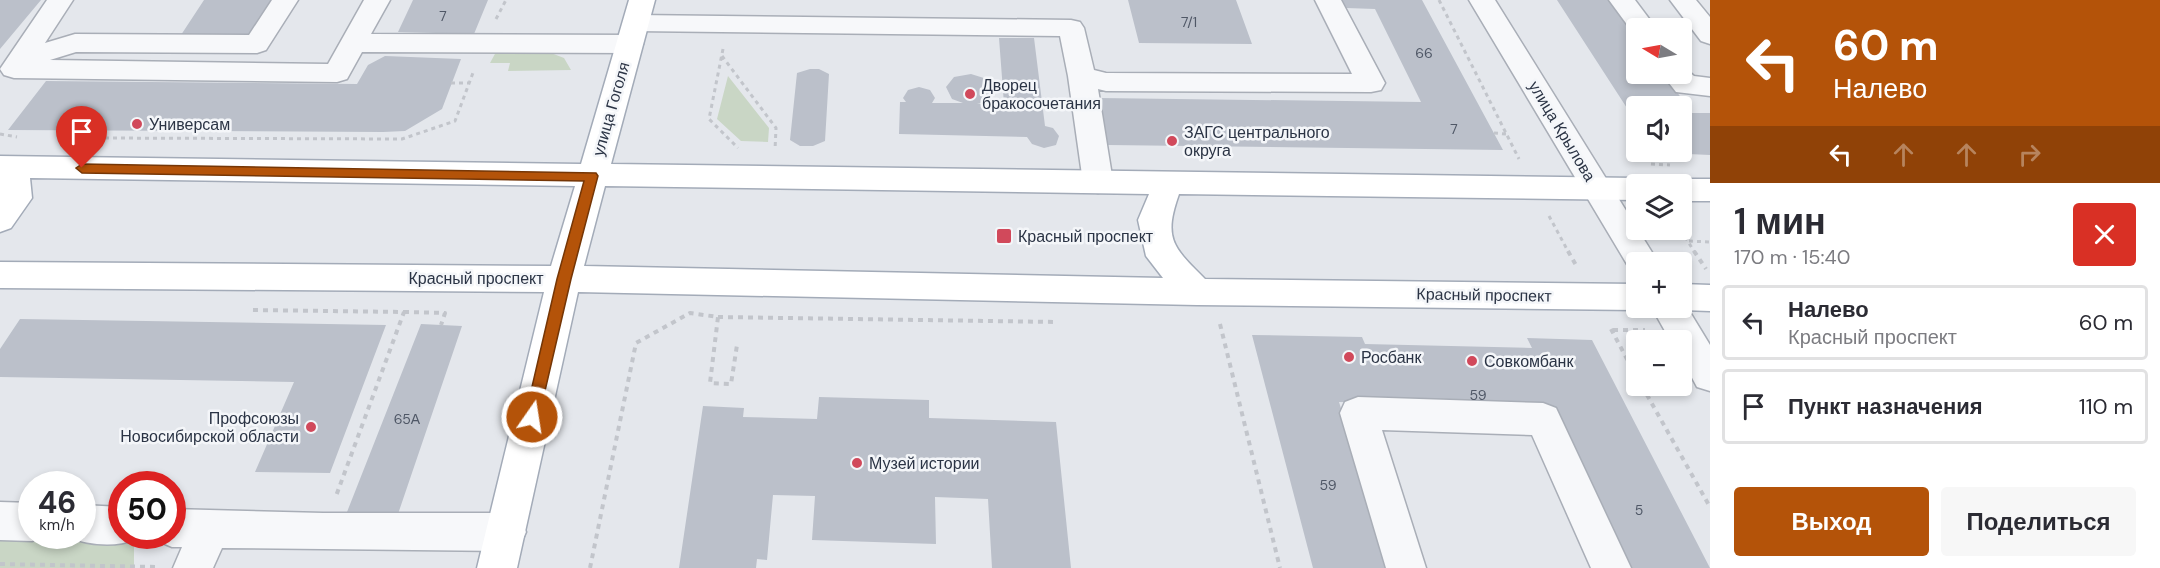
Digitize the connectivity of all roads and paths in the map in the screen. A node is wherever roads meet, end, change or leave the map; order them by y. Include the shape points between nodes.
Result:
1 (60, 0) edge
2 (285, 0) edge
3 (377, 0) edge
4 (1065, 0) edge
5 (1328, 0) edge
6 (1439, 0) edge
7 (1482, 0) edge
8 (1622, 0) edge
9 (1683, 0) edge
10 (1636, 18) edge
11 (636, 22) edge
12 (726, 22) junction
13 (1071, 28) junction
14 (1710, 34) edge
15 (354, 43) junction
16 (722, 55) junction
17 (1082, 76) junction
18 (7, 77) edge
19 (451, 83) dead end
20 (469, 83) dead end
21 (1685, 84) edge
22 (1710, 87) edge
23 (455, 121) dead end
24 (383, 132) dead end
25 (1494, 133) dead end
26 (0, 134) edge
27 (1506, 134) junction
28 (17, 137) dead end
29 (87, 138) dead end
30 (380, 139) junction
31 (740, 150) dead end
32 (775, 150) dead end
33 (1520, 162) dead end
34 (6, 167) edge
35 (592, 176) junction
36 (1098, 182) junction
37 (1168, 183) junction
38 (1597, 189) junction
39 (1626, 189) edge
40 (1692, 190) edge
41 (1710, 190) edge
42 (0, 220) edge
43 (1688, 241) joint
44 (1710, 242) edge
45 (1636, 252) edge
46 (0, 275) edge
47 (1710, 275) edge
48 (564, 279) junction
49 (1197, 292) junction
50 (1626, 297) edge
51 (1692, 297) edge
52 (1710, 298) edge
53 (249, 310) dead end
54 (404, 312) junction
55 (1675, 318) edge
56 (441, 324) dead end
57 (1220, 324) dead end
58 (737, 345) dead end
59 (1710, 376) edge
60 (1648, 396) edge
61 (1710, 507) edge
62 (0, 521) edge
63 (18, 522) edge
64 (186, 528) edge
65 (211, 529) junction
66 (323, 532) junction
67 (502, 550) edge
68 (0, 564) edge
69 (193, 568) edge
70 (590, 568) edge
71 (1280, 568) edge
72 (1407, 568) edge
73 (1611, 568) edge

1 - 18 street
2 - 18 street via 256,44 75,43 44,52
3 - 15 street
4 - 13 street
5 - 17 street via 1371,83 1106,82
6 - 27 path
7 - 38 street, улица Крылова
8 - 10 street
9 - 14 street
11 - 12 street
11 - 15 street
11 - 35 main road, улица Гоголя
12 - 13 street
12 - 16 path
13 - 17 street
15 - 18 street via 337,73
16 - 31 path via 709,119
16 - 32 path via 776,128
17 - 36 street
19 - 20 path
21 - 22 street
23 - 30 path via 402,139
24 - 30 path
25 - 27 path
26 - 28 path
27 - 33 path
29 - 30 path
34 - 35 main road
34 - 42 main road via 17,198
35 - 36 main road
35 - 48 main road, улица Гоголя
36 - 37 main road
37 - 38 main road
37 - 49 main road via 1154,220 1162,256
38 - 39 main road
38 - 45 street, улица Крылова
40 - 41 main road
43 - 44 path
43 - 47 path
46 - 48 main road, Красный проспект
48 - 49 main road, Красный проспект
48 - 67 main road, улица Гоголя
49 - 50 main road, Красный проспект
51 - 52 main road
53 - 54 path
54 - 56 path via 445,313
54 - 66 path
55 - 59 street
57 - 71 path
58 - 70 path via 731,384 710,383 718,317 690,313 636,343
60 - 61 path
62 - 63 street
64 - 65 street
65 - 66 street
65 - 69 street
66 - 67 street
68 - 69 path
72 - 73 street via 1358,413 1543,419

